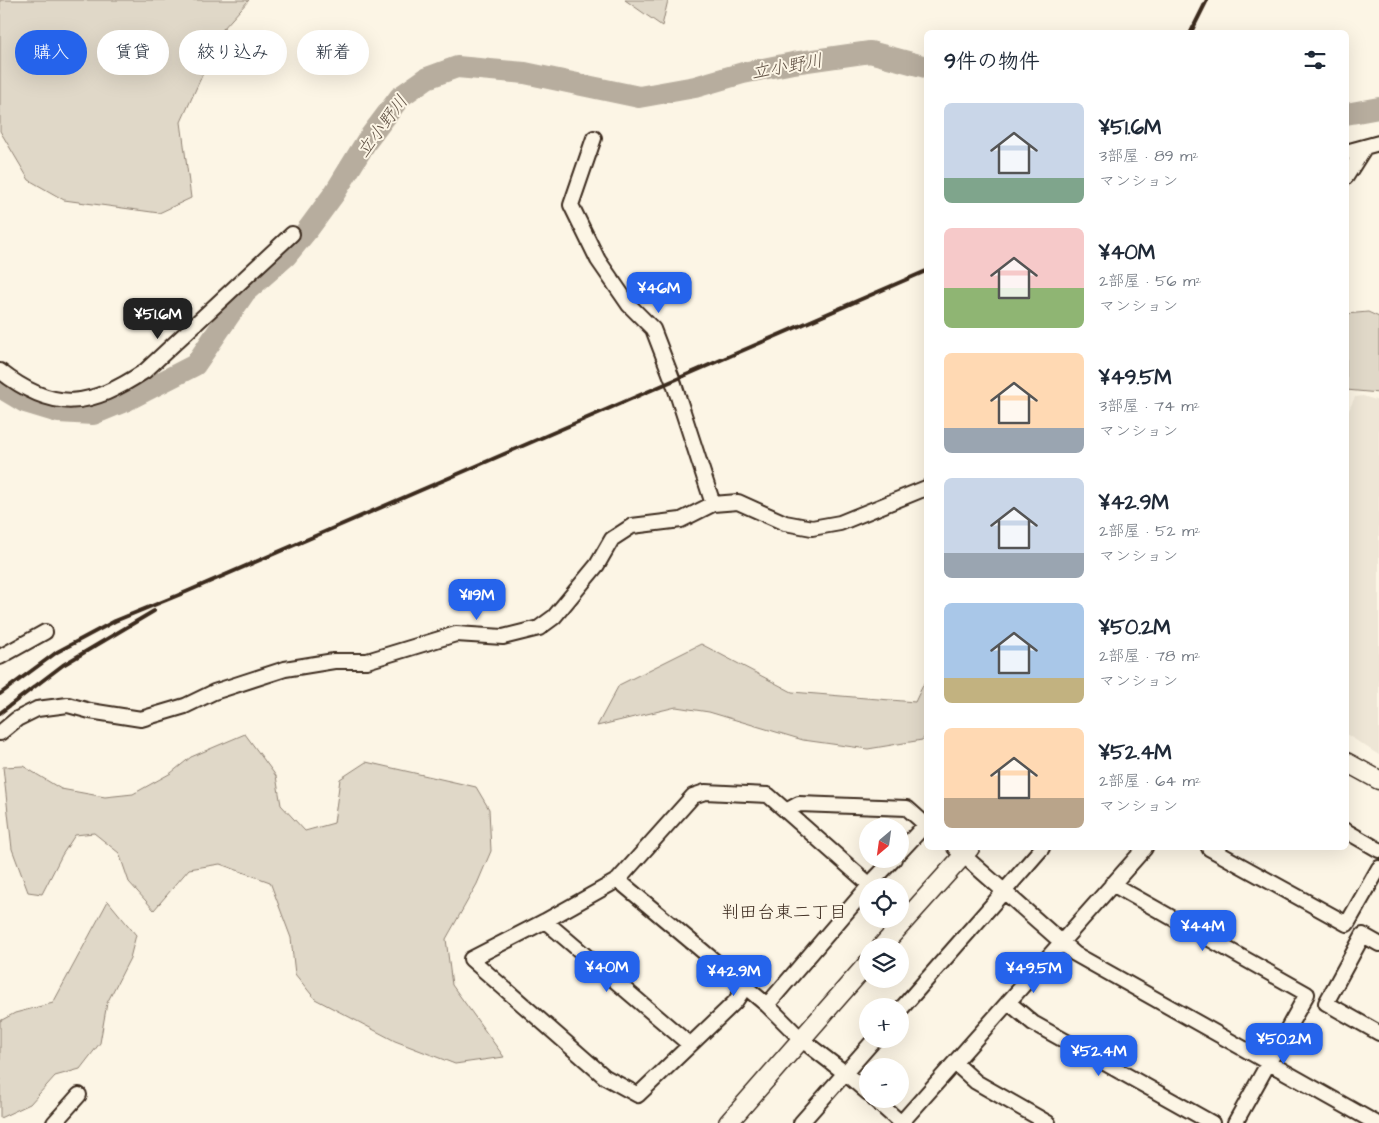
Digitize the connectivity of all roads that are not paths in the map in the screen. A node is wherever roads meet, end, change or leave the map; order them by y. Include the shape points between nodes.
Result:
1 (594, 138) dead end
2 (1379, 143) edge
3 (1365, 147) junction
4 (1349, 151) edge
5 (1349, 172) edge
6 (292, 234) dead end
7 (0, 372) edge
8 (924, 489) edge
9 (713, 504) junction
10 (45, 632) dead end
11 (0, 657) edge
12 (0, 733) edge
13 (1349, 764) edge
14 (1379, 780) edge
15 (788, 810) junction
16 (924, 823) edge
17 (924, 827) edge
18 (1349, 833) edge
19 (909, 843) edge
20 (963, 850) edge
21 (1040, 850) edge
22 (1143, 850) edge
23 (1213, 850) edge
24 (1379, 850) edge
25 (885, 868) edge
26 (1379, 868) edge
27 (860, 878) edge
28 (876, 878) edge
29 (618, 880) junction
30 (1112, 884) junction
31 (1003, 892) junction
32 (859, 897) edge
33 (545, 921) junction
34 (889, 938) edge
35 (1060, 943) junction
36 (1379, 944) edge
37 (859, 974) edge
38 (745, 987) junction
39 (909, 1000) edge
40 (1008, 1002) junction
41 (767, 1005) junction
42 (1379, 1033) edge
43 (802, 1040) junction
44 (688, 1044) junction
45 (867, 1048) edge
46 (955, 1063) junction
47 (1268, 1063) junction
48 (845, 1073) junction
49 (859, 1085) edge
50 (79, 1095) dead end
51 (884, 1108) edge
52 (54, 1123) edge
53 (728, 1123) edge
54 (801, 1123) edge
55 (901, 1123) edge
56 (1048, 1123) edge
57 (1212, 1123) edge
58 (1235, 1123) edge
59 (1376, 1123) edge

1 - 9 street via 571,205 598,260 628,305 652,329 673,381
2 - 3 street
3 - 4 street
3 - 5 street
6 - 7 street via 145,371 123,386 80,402 61,401 16,383
8 - 9 street via 840,523 812,528 785,523 738,502
9 - 12 street via 681,520 632,526 612,539 597,565 554,617 539,628 503,637 456,634 367,661 334,661 285,669 141,719 68,704 37,709
10 - 11 street
13 - 14 street
15 - 16 street via 799,804 907,808
15 - 27 street
15 - 29 street via 768,794 705,792 693,796
17 - 19 street
18 - 24 street
20 - 31 street
20 - 34 street
21 - 31 street
22 - 30 street
23 - 26 street via 1347,924
25 - 28 street
29 - 33 street
29 - 38 street
30 - 35 street
30 - 47 street via 1307,994
31 - 35 street
31 - 39 street
32 - 41 street
33 - 44 street
33 - 44 street via 470,959 605,1078 638,1095
35 - 40 street
35 - 47 street
36 - 42 street via 1363,935 1326,1003
37 - 43 street
38 - 41 street
38 - 44 street via 735,1002
40 - 46 street
40 - 57 street via 1033,1023
41 - 43 street
43 - 48 street
43 - 53 street
45 - 48 street
46 - 55 street
46 - 56 street via 976,1082
47 - 58 street
47 - 59 street
48 - 49 street
48 - 54 street
50 - 52 street
51 - 55 street

